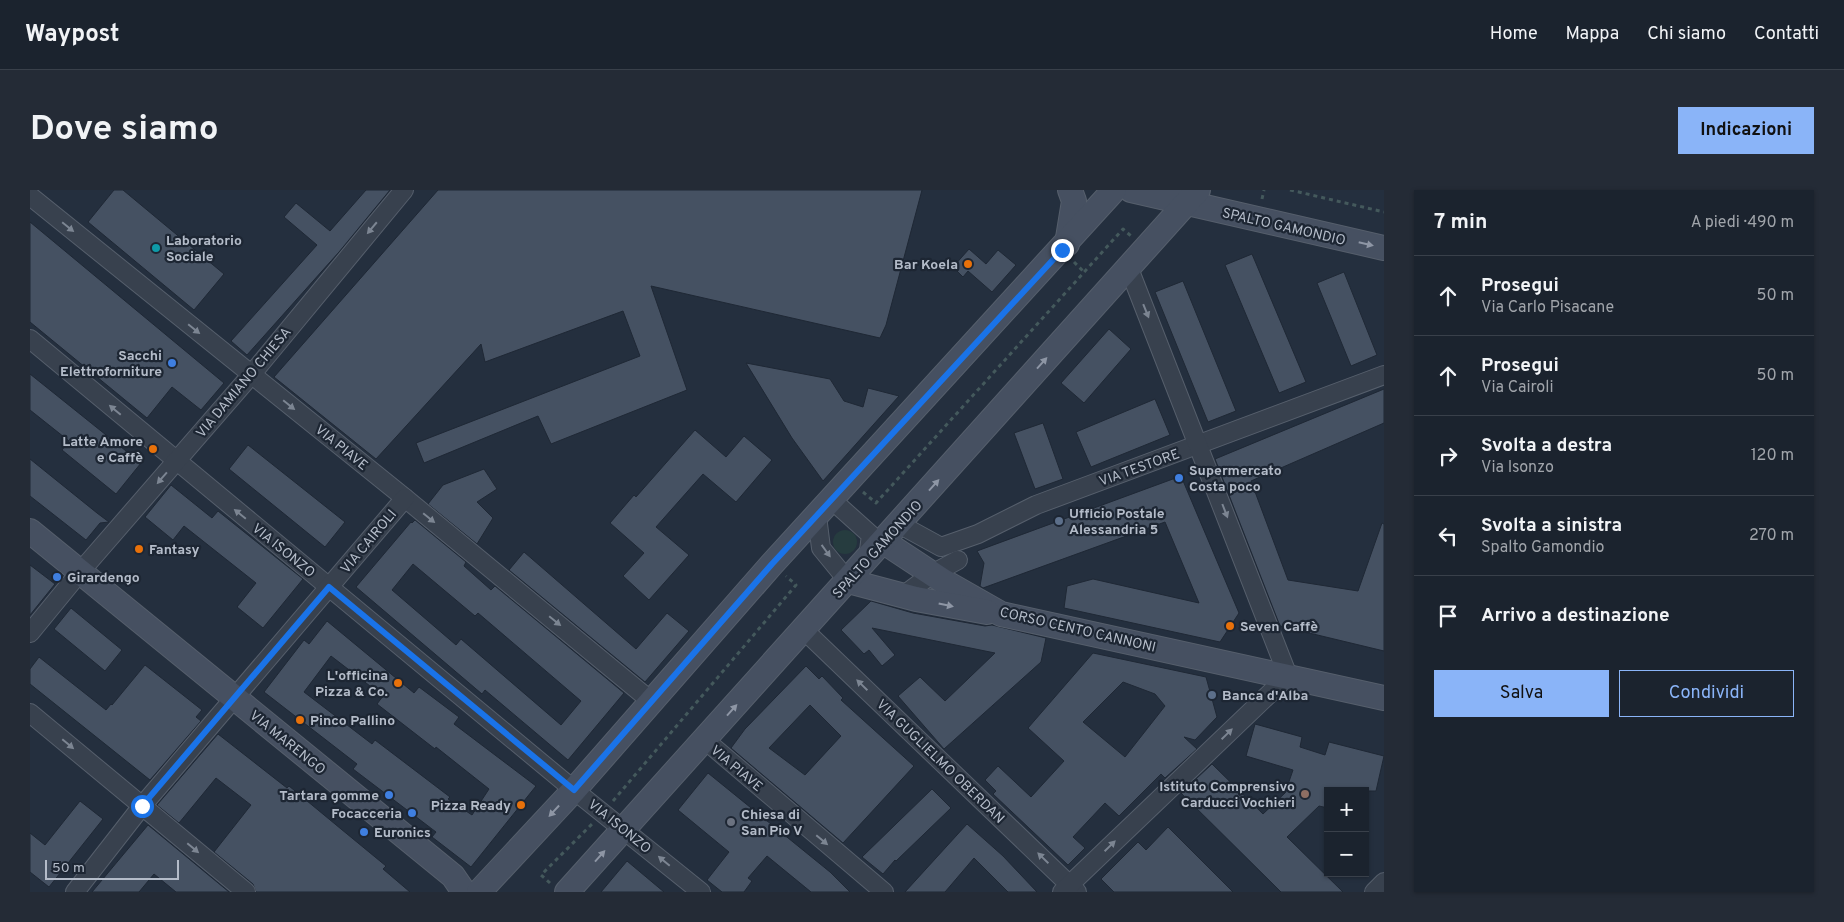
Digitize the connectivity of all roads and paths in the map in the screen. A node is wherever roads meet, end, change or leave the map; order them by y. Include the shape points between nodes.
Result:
1 (404, 190) edge
2 (1070, 190) edge
3 (1114, 190) edge
4 (1131, 190) edge
5 (1290, 190) edge
6 (30, 196) edge
7 (1191, 197) edge
8 (1384, 212) edge
9 (1131, 236) dead end
10 (1067, 244) junction
11 (1384, 248) edge
12 (1128, 266) junction
13 (30, 339) edge
14 (251, 375) junction
15 (1384, 375) edge
16 (1200, 445) junction
17 (176, 461) junction
18 (405, 498) junction
19 (876, 503) dead end
20 (824, 508) junction
21 (899, 524) junction
22 (30, 531) edge
23 (978, 534) junction
24 (874, 545) junction
25 (958, 560) junction
26 (80, 572) junction
27 (932, 574) junction
28 (848, 581) junction
29 (796, 585) dead end
30 (329, 587) junction
31 (956, 589) junction
32 (904, 595) junction
33 (1001, 614) junction
34 (804, 630) junction
35 (30, 634) edge
36 (1288, 676) junction
37 (234, 698) junction
38 (1384, 698) edge
39 (651, 701) junction
40 (30, 713) edge
41 (705, 740) junction
42 (574, 790) junction
43 (142, 806) junction
44 (604, 812) junction
45 (625, 828) junction
46 (541, 875) dead end
47 (474, 888) edge
48 (1070, 889) edge
49 (75, 892) edge
50 (246, 892) edge
51 (567, 892) edge
52 (701, 892) edge
53 (884, 892) edge

1 -> 14 street, VIA DAMIANO CHIESA
2 - 10 street via 1074,201
3 - 10 street
4 - 7 street, SPALTO GAMONDIO
5 - 8 path
6 -> 14 street, VIA PIAVE
7 -> 11 street, SPALTO GAMONDIO
7 - 12 street, SPALTO GAMONDIO
9 - 19 path via 1123,229
10 - 20 street
12 -> 16 street
21 -> 12 street, SPALTO GAMONDIO
17 -> 13 street, VIA ISONZO
14 - 17 street, VIA DAMIANO CHIESA
14 -> 18 street, VIA PIAVE
15 - 16 street, VIA TESTORE
16 - 23 street, VIA TESTORE via 1036,505
16 -> 36 street
17 -> 26 street, VIA DAMIANO CHIESA
30 -> 17 street, VIA ISONZO
18 - 30 street, VIA CAIROLI
18 -> 39 street, VIA PIAVE
20 - 24 street
20 -> 28 street via 821,548
20 - 39 street
21 - 23 street, VIA TESTORE via 941,547
21 - 24 street, SPALTO GAMONDIO
22 - 26 street, VIA MARENGO
23 - 25 street
24 - 27 street, CORSO CENTO CANNONI
24 - 28 street, SPALTO GAMONDIO
25 - 27 street
25 - 31 street via 951,576
26 - 35 street, VIA DAMIANO CHIESA
26 - 37 street, VIA MARENGO
27 - 31 street, CORSO CENTO CANNONI
27 - 32 street
28 - 32 street
28 - 34 street, SPALTO GAMONDIO
29 - 44 path
30 - 37 street, VIA CAIROLI
30 - 42 street, VIA ISONZO
31 - 33 street, CORSO CENTO CANNONI
32 -> 33 street
33 - 36 street, CORSO CENTO CANNONI
41 -> 34 street, SPALTO GAMONDIO
48 -> 34 street, VIA GUGLIELMO OBERDAN
36 - 38 street, CORSO CENTO CANNONI
48 -> 36 street
37 - 43 street, VIA CAIROLI
37 - 47 street, VIA MARENGO
39 - 42 street
40 -> 43 street
41 - 45 street, SPALTO GAMONDIO
41 -> 53 street, VIA PIAVE
42 - 44 street, VIA ISONZO
42 -> 47 street via 506,862
43 - 49 street, VIA CAIROLI
43 -> 50 street
44 - 45 street, VIA ISONZO
44 - 46 path
51 -> 45 street, SPALTO GAMONDIO
52 -> 45 street, VIA ISONZO

